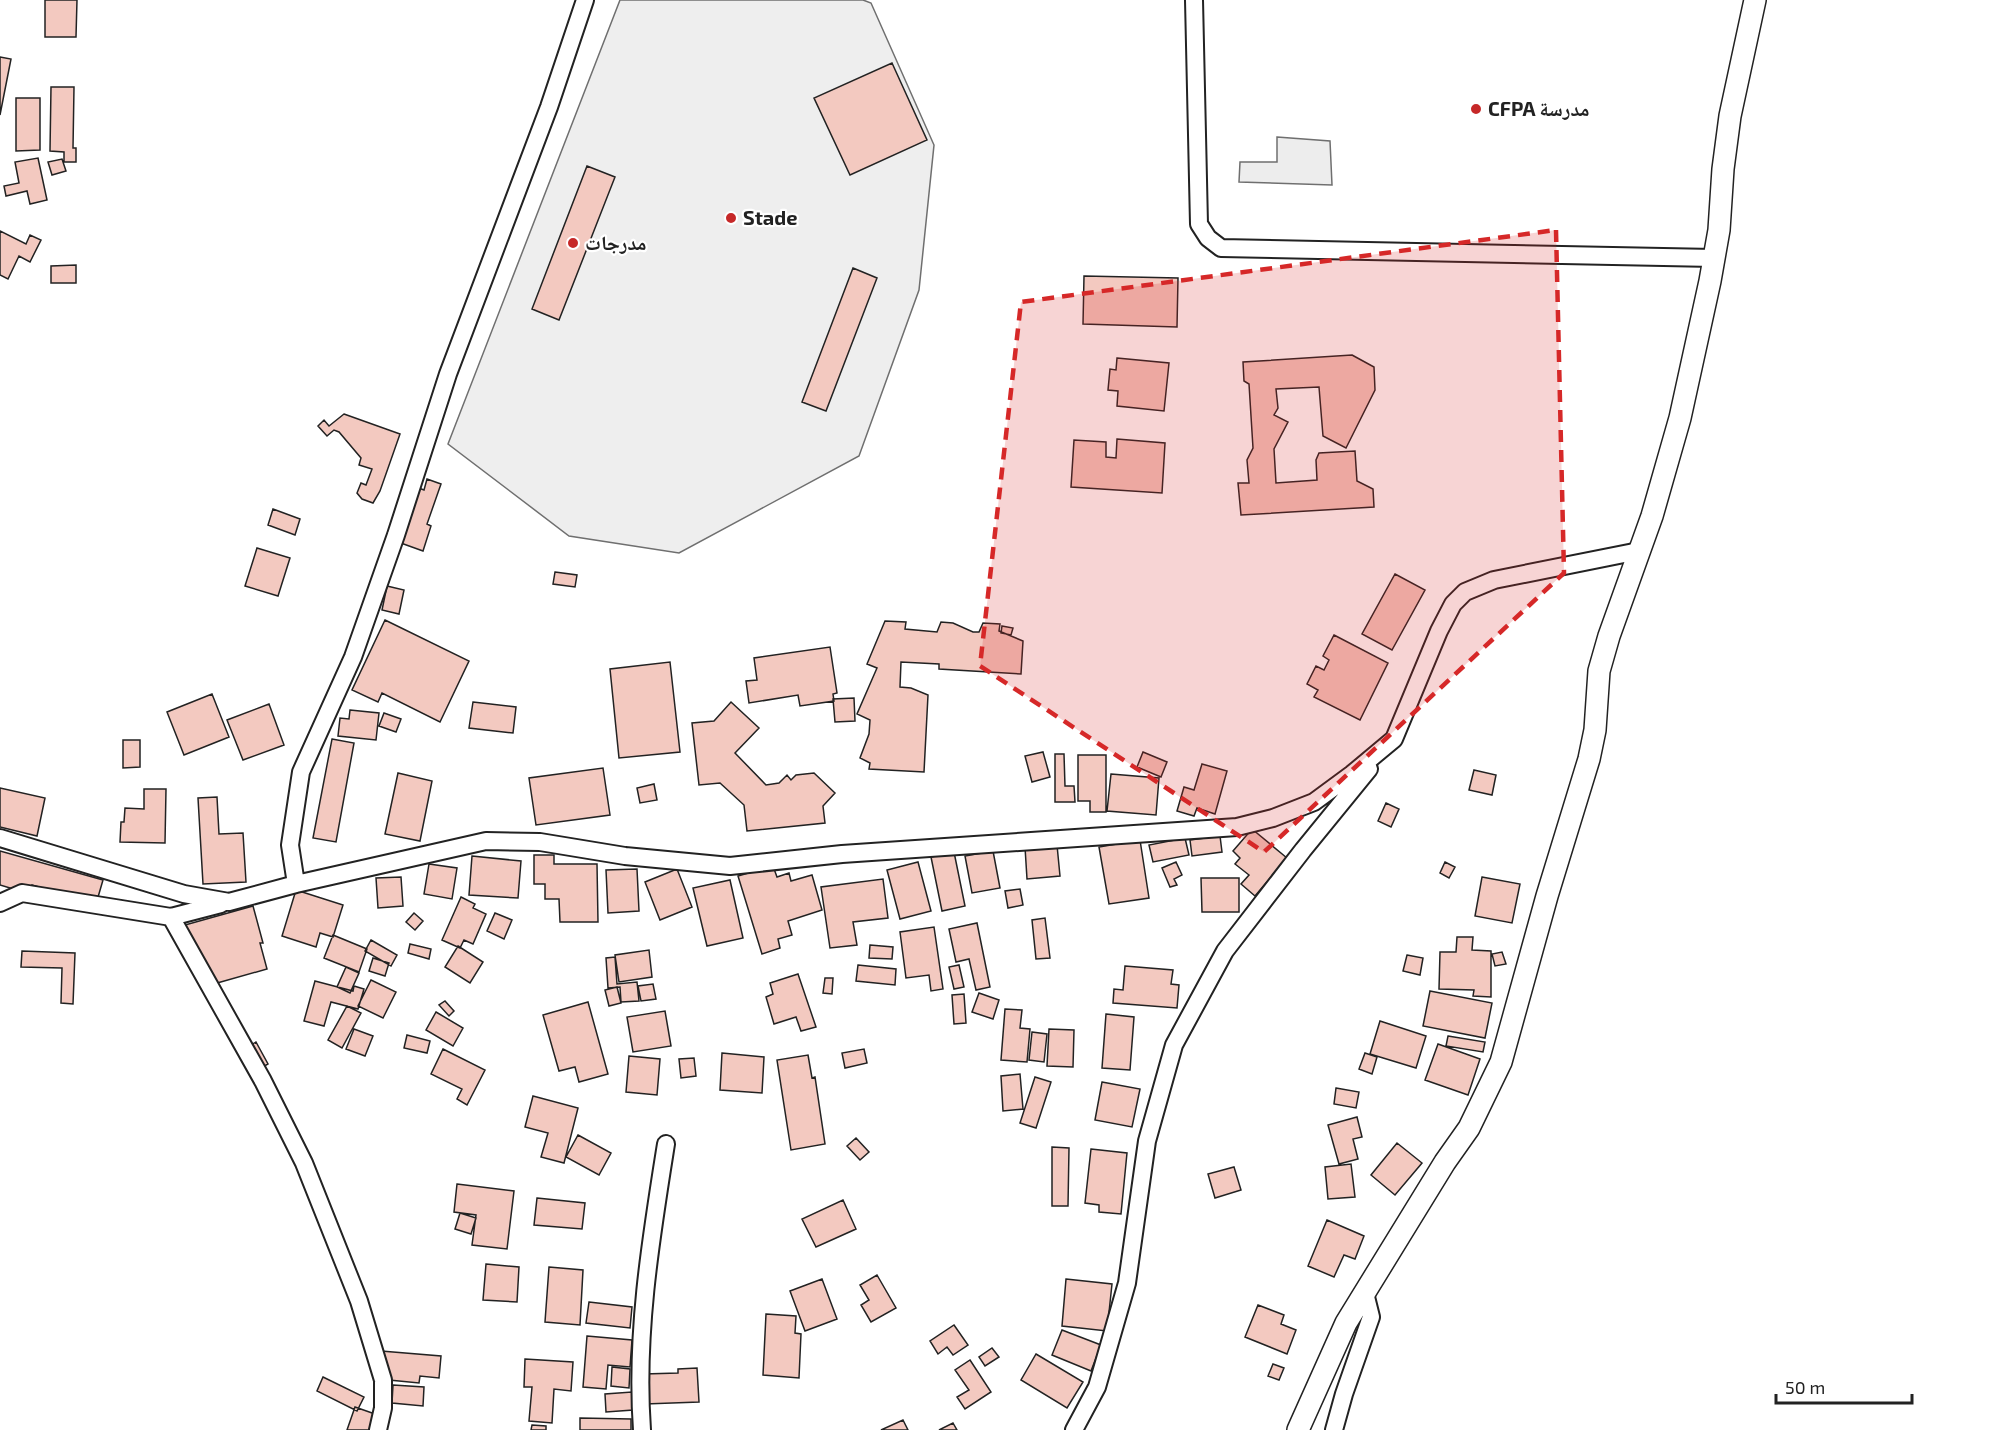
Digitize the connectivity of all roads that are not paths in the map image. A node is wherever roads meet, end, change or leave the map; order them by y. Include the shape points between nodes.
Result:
1 (585, 0) edge
2 (1194, 0) edge
3 (1755, 0) edge
4 (1714, 258) junction
5 (1639, 551) junction
6 (1394, 739) junction
7 (0, 838) edge
8 (296, 884) junction
9 (229, 902) junction
10 (0, 903) edge
11 (171, 917) junction
12 (666, 1144) dead end
13 (1365, 1293) junction
14 (378, 1430) edge
15 (642, 1430) edge
16 (1074, 1430) edge
17 (1299, 1430) edge
18 (1334, 1430) edge

1 - 8 street via 549,107 448,374 353,657 300,772 290,845
2 - 4 street via 1199,224 1221,248
3 - 4 street via 1730,116
4 - 5 street via 1680,418
5 - 6 street via 1494,580 1465,592 1453,604 1439,631
5 - 13 street via 1599,671 1589,759 1501,1062 1469,1128
6 - 8 street via 1314,802 1238,827 876,851 730,866 625,856 540,842 486,841
6 - 16 street via 1225,951 1174,1045 1147,1141 1127,1283 1097,1387
7 - 9 street via 184,894
8 - 9 street
9 - 11 street
10 - 11 street via 22,893
11 - 14 street via 304,1163 359,1301 383,1380
12 - 15 street via 646,1276
13 - 17 street via 1346,1323
13 - 18 street via 1371,1317

